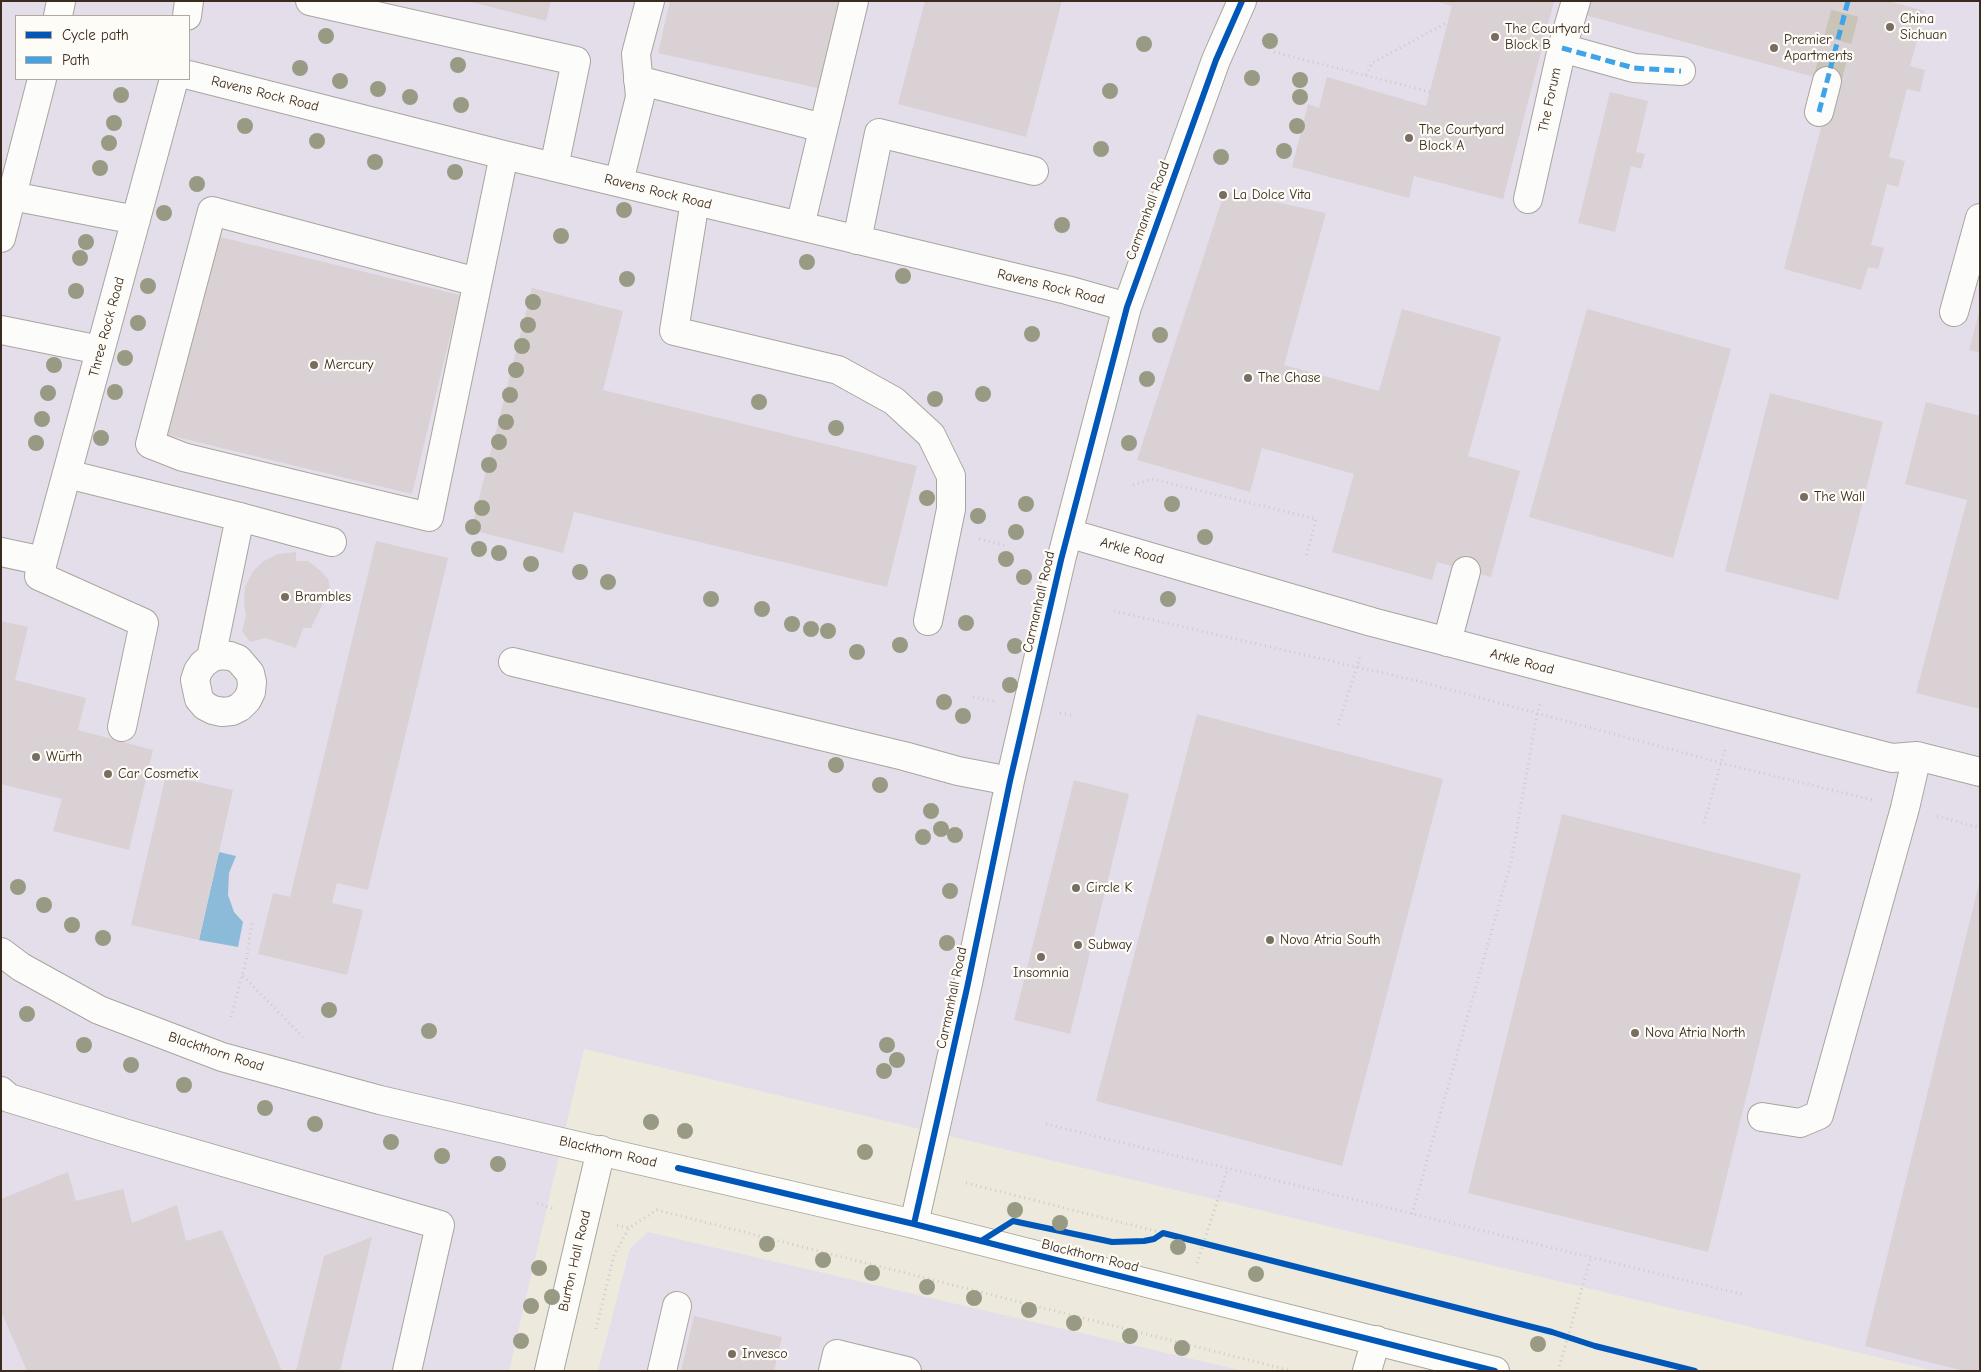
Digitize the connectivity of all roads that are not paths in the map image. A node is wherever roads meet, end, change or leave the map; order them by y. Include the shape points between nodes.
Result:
1 (61, 1) edge
2 (189, 1) edge
3 (310, 1) edge
4 (650, 1) edge
5 (854, 1) edge
6 (1242, 1) edge
7 (1576, 1) edge
8 (58, 15) edge
9 (187, 15) edge
10 (1562, 48) junction
11 (1681, 71) dead end
12 (190, 75) edge
13 (42, 80) edge
14 (174, 80) edge
15 (638, 80) junction
16 (1827, 81) tunnel mouth
17 (1818, 112) dead end
18 (823, 128) junction
19 (504, 155) junction
20 (554, 167) junction
21 (1034, 171) dead end
22 (619, 182) junction
23 (12, 196) junction
24 (1528, 199) dead end
25 (696, 201) junction
26 (1980, 218) edge
27 (136, 220) junction
28 (800, 226) junction
29 (1, 238) edge
30 (857, 240) junction
31 (477, 282) junction
32 (1127, 307) junction
33 (1954, 312) dead end
34 (1, 330) edge
35 (100, 350) junction
36 (67, 474) junction
37 (240, 517) junction
38 (1068, 533) junction
39 (332, 542) dead end
40 (1, 552) edge
41 (41, 568) junction
42 (1466, 570) dead end
43 (928, 621) dead end
44 (1447, 642) junction
45 (211, 658) dead end
46 (513, 662) dead end
47 (122, 727) dead end
48 (1917, 756) junction
49 (1980, 772) edge
50 (1010, 780) junction
51 (1, 952) edge
52 (4, 1099) edge
53 (1762, 1117) dead end
54 (600, 1150) junction
55 (914, 1224) junction
56 (677, 1306) dead end
57 (1376, 1340) junction
58 (408, 1371) edge
59 (549, 1371) edge
60 (662, 1371) edge
61 (833, 1371) edge
62 (907, 1371) edge
63 (1367, 1371) edge
64 (1495, 1371) edge

1 - 8 street
2 - 9 street
3 - 20 street via 576,61
4 - 15 street via 636,54
5 - 18 street
6 - 32 street, Carmanhall Road via 1216,60
7 - 10 street, The Forum
10 - 11 street via 1634,68
10 - 24 street, The Forum
12 - 19 street, Ravens Rock Road
13 - 23 street
14 - 27 street, Three Rock Road
15 - 18 street
15 - 22 street via 640,97
16 - 17 street
18 - 28 street
19 - 20 street, Ravens Rock Road
19 - 31 street
20 - 22 street, Ravens Rock Road
21 - 30 street via 879,133
22 - 25 street, Ravens Rock Road
23 - 27 street
23 - 29 street
25 - 28 street, Ravens Rock Road
25 - 43 street via 674,331 838,370 894,401 931,435 950,476 951,510
26 - 33 street
27 - 35 street, Three Rock Road
28 - 30 street, Ravens Rock Road
30 - 32 street, Ravens Rock Road
31 - 31 street via 212,211 150,444 183,457 429,517
32 - 38 street, Carmanhall Road
34 - 35 street
35 - 36 street, Three Rock Road
36 - 37 street
36 - 41 street, Three Rock Road
37 - 39 street
37 - 45 street
38 - 44 street, Arkle Road
38 - 50 street, Carmanhall Road
40 - 41 street
41 - 47 street via 144,622
42 - 44 street
44 - 48 street, Arkle Road via 1892,758
46 - 50 street via 958,771
48 - 49 street, Arkle Road
48 - 53 street via 1819,1115 1800,1123
50 - 55 street, Carmanhall Road
51 - 54 street, Blackthorn Road via 21,967 99,1010 222,1057 380,1100
52 - 58 street via 440,1225
54 - 55 street, Blackthorn Road
54 - 59 street, Burton Hall Road
55 - 57 street, Blackthorn Road
56 - 60 street
57 - 63 street
57 - 64 street, Blackthorn Road
61 - 62 street via 837,1354

